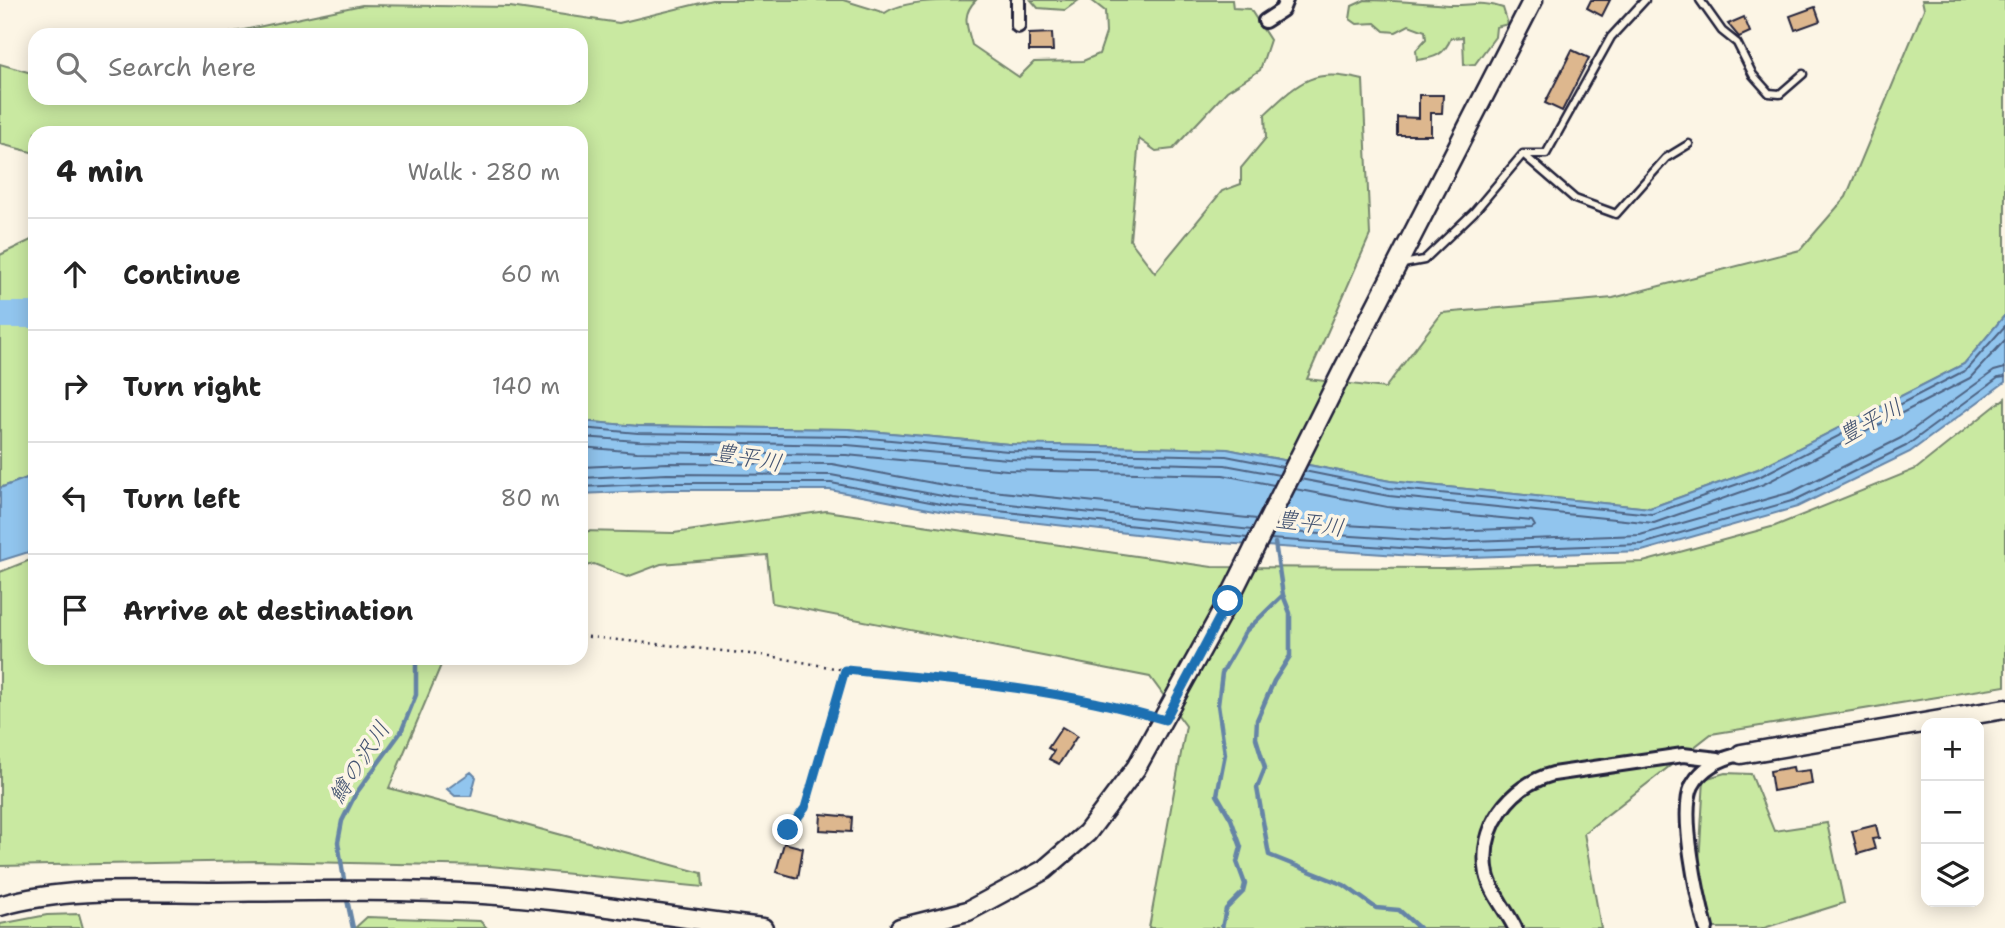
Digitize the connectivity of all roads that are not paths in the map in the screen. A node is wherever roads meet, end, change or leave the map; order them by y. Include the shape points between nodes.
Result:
1 (1018, 0) edge
2 (1286, 0) edge
3 (1533, 0) edge
4 (1645, 0) edge
5 (1700, 0) edge
6 (1265, 21) dead end
7 (1018, 26) dead end
8 (1803, 74) dead end
9 (1689, 144) dead end
10 (1523, 154) junction
11 (1397, 265) junction
12 (2005, 709) edge
13 (1741, 754) joint
14 (1718, 759) junction
15 (0, 906) edge
16 (948, 924) edge
17 (763, 928) edge
18 (900, 928) edge
19 (1515, 928) edge
20 (1706, 928) edge

1 - 7 street
2 - 6 street via 1282,9
3 - 11 street
4 - 10 lane via 1611,37 1546,154
5 - 8 lane via 1722,31 1737,43 1753,75 1769,93 1780,94
9 - 10 lane via 1666,158 1616,214 1574,200
10 - 11 lane via 1474,212 1424,260
11 - 16 street via 1165,720 1108,808 1044,870
12 - 13 street
13 - 14 street
14 - 19 street via 1683,755 1579,770 1536,778 1518,789 1500,809 1486,849 1488,875
14 - 20 street via 1692,787 1687,820
15 - 17 street via 81,893 495,895
16 - 18 street

